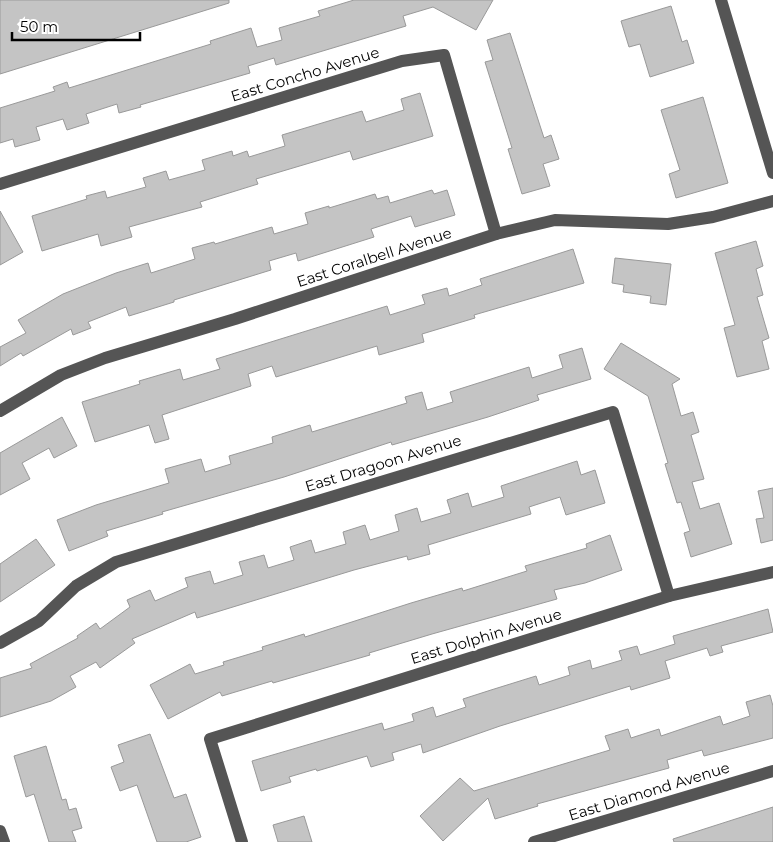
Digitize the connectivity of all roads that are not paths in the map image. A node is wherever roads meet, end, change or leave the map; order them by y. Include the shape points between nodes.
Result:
1 (721, 0) edge
2 (773, 173) edge
3 (0, 184) edge
4 (773, 201) edge
5 (496, 234) junction
6 (0, 411) edge
7 (773, 572) edge
8 (670, 596) junction
9 (0, 643) edge
10 (773, 771) edge
11 (0, 831) edge
12 (4, 842) edge
13 (242, 842) edge
14 (534, 842) edge

1 - 2 street
3 - 5 street, East Concho Avenue via 402,62 444,55
4 - 5 street, East Coralbell Avenue via 714,217 668,224 555,220
5 - 6 street, East Coralbell Avenue via 105,358 61,376
7 - 8 street, East Dolphin Avenue
8 - 9 street, East Dragoon Avenue via 613,412 116,562 76,586 39,621
8 - 13 street, East Dolphin Avenue via 210,739
10 - 14 street, East Diamond Avenue
11 - 12 street

